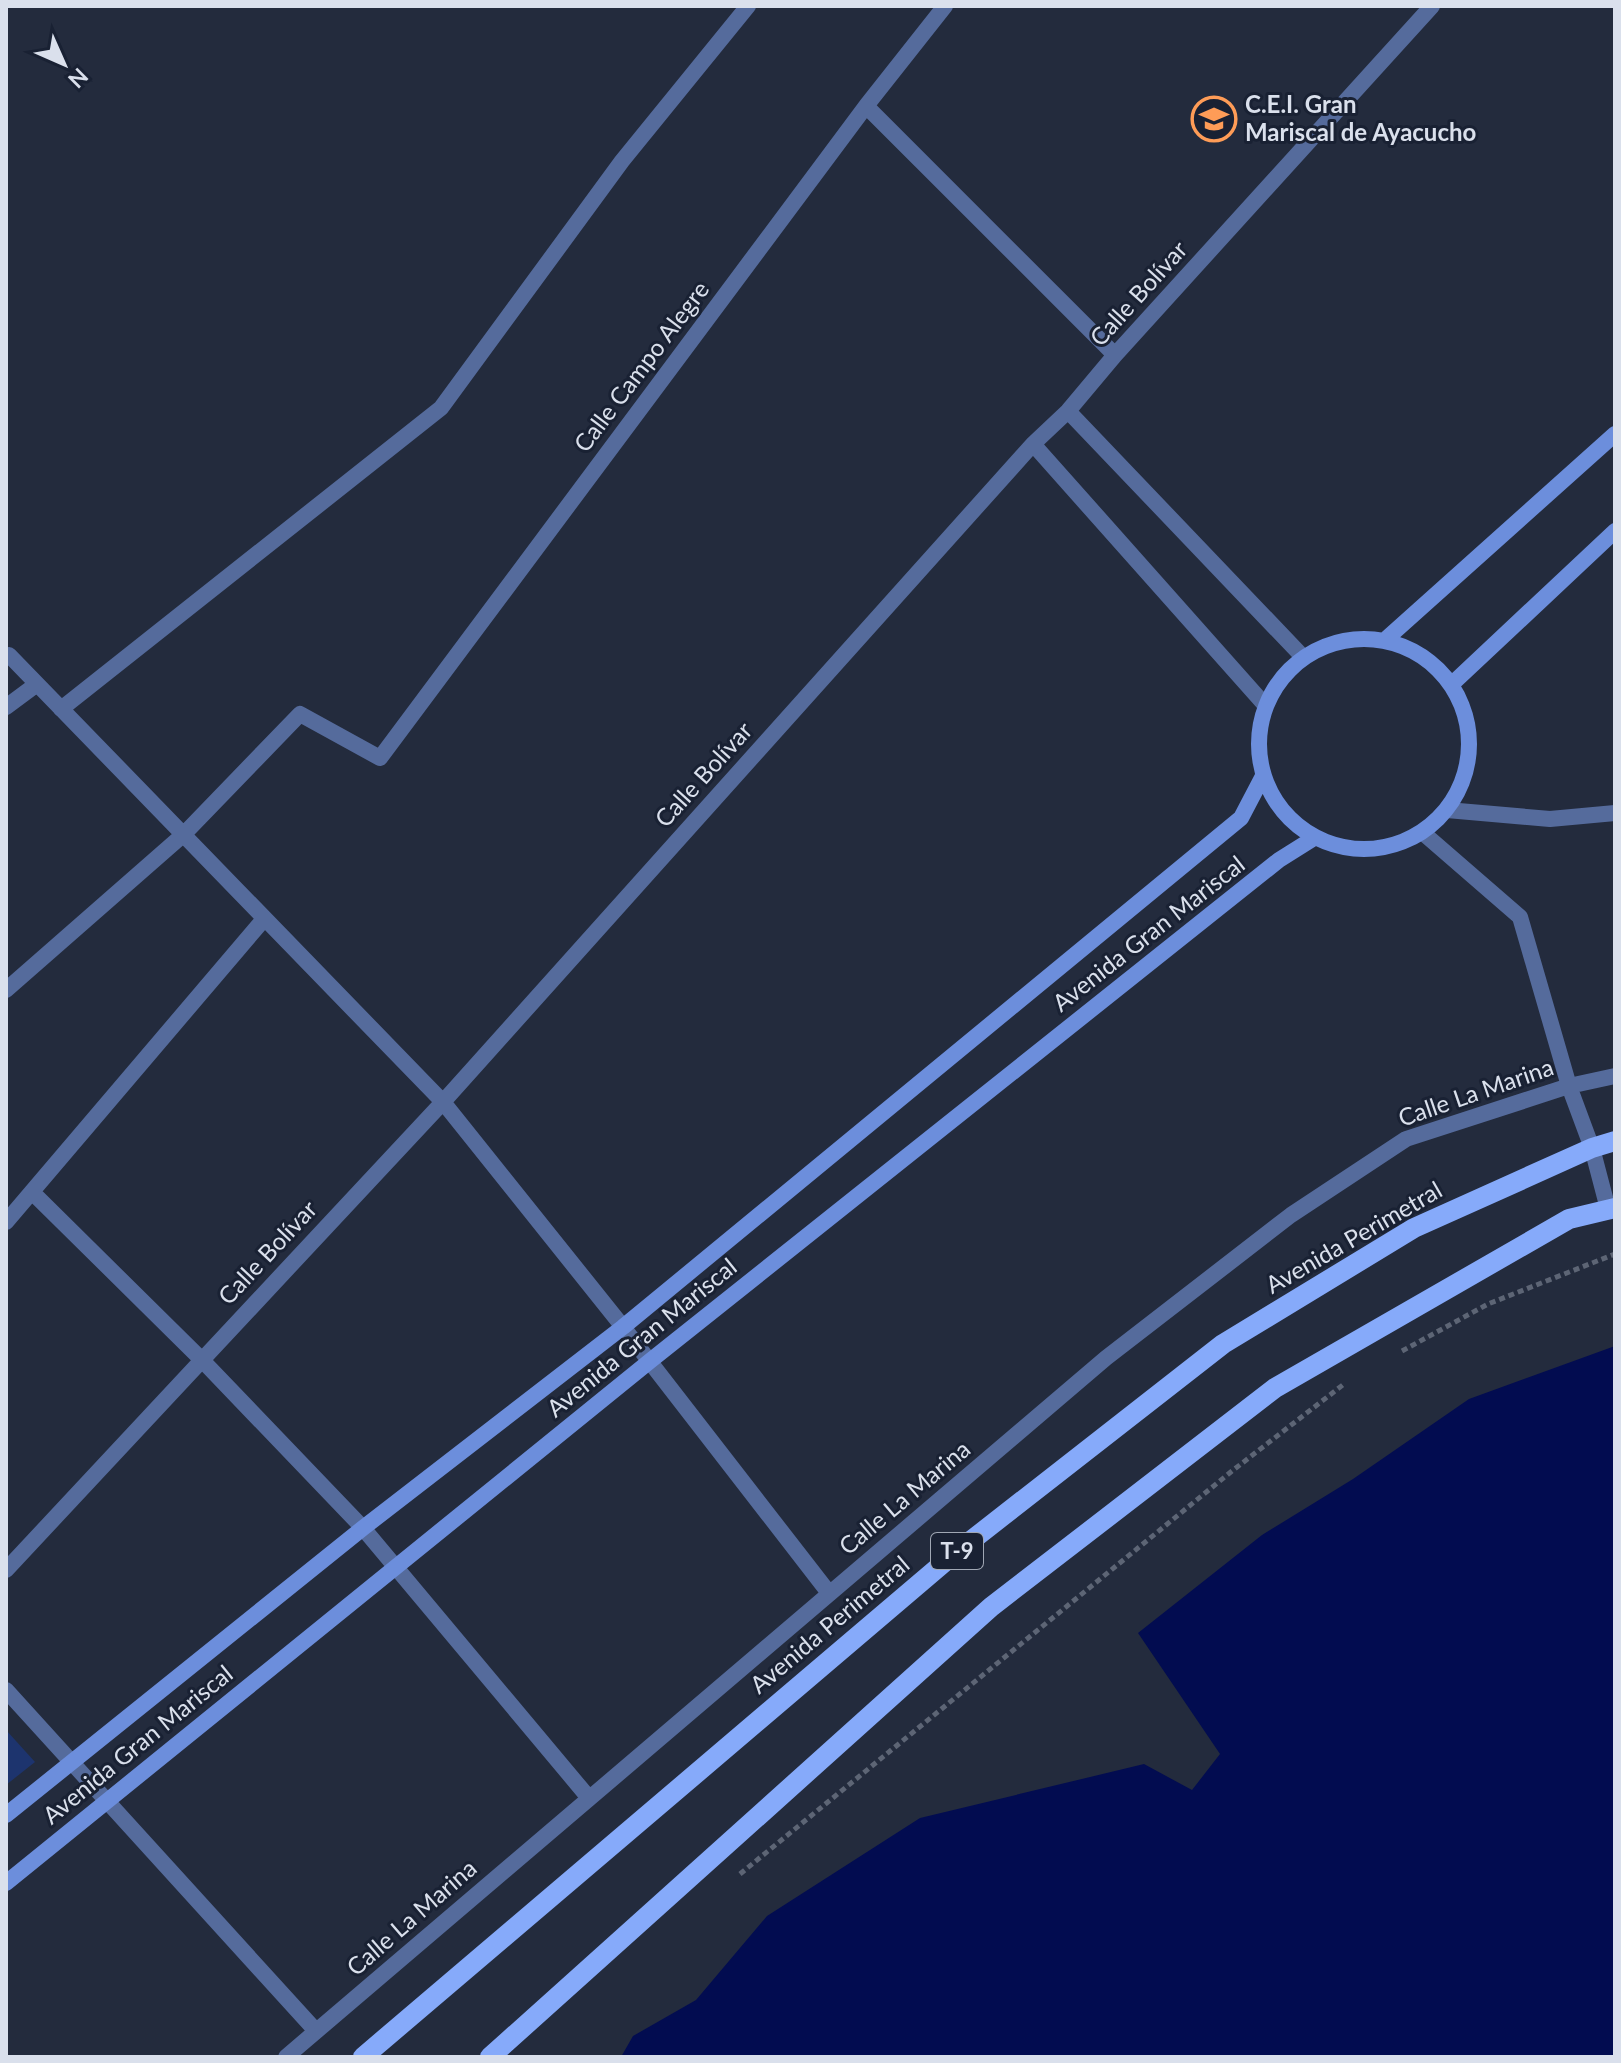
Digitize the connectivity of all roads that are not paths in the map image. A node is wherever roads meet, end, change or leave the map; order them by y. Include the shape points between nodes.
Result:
1 (748, 6) edge
2 (945, 6) edge
3 (1432, 6) edge
4 (866, 106) junction
5 (1115, 355) junction
6 (1068, 411) junction
7 (1615, 434) edge
8 (1033, 444) junction
9 (1615, 531) edge
10 (1385, 640) junction
11 (9, 655) dead end
12 (1303, 657) junction
13 (37, 684) junction
14 (1452, 684) junction
15 (1265, 705) junction
16 (6, 707) edge
17 (61, 709) junction
18 (1263, 776) junction
19 (1447, 810) junction
20 (1615, 813) edge
21 (1422, 832) junction
22 (184, 834) junction
23 (1314, 838) junction
24 (264, 919) junction
25 (6, 990) edge
26 (1615, 1076) edge
27 (1569, 1086) junction
28 (443, 1102) junction
29 (1615, 1141) edge
30 (1592, 1148) junction
31 (32, 1192) junction
32 (1611, 1208) edge
33 (6, 1222) edge
34 (623, 1327) junction
35 (201, 1359) junction
36 (650, 1361) junction
37 (363, 1528) junction
38 (396, 1567) junction
39 (6, 1570) edge
40 (829, 1593) junction
41 (6, 1690) edge
42 (72, 1761) junction
43 (589, 1798) junction
44 (108, 1801) junction
45 (6, 1815) edge
46 (6, 1883) edge
47 (316, 2031) junction
48 (286, 2057) edge
49 (363, 2057) edge
50 (490, 2057) edge

1 - 17 street via 622,161 441,408
2 - 4 street, Calle Campo Alegre
3 - 5 street, Calle Bolívar
4 - 5 street
4 - 22 street, Calle Campo Alegre via 380,758 300,714
5 - 6 street, Calle Bolívar
6 - 8 street, Calle Bolívar
6 - 12 street
7 - 10 street
8 - 15 street
8 - 28 street, Calle Bolívar
9 - 14 street
10 - 12 street via 1343,640
10 - 14 street via 1423,655
11 - 13 street
12 - 15 street
13 - 16 street
13 - 17 street
14 - 19 street via 1469,725 1467,770
15 - 18 street via 1258,741
17 - 22 street
18 - 23 street via 1274,801
18 - 34 street, Avenida Gran Mariscal via 1241,818
19 - 20 street via 1550,819
19 - 21 street
21 - 23 street via 1397,845 1369,850 1341,848
21 - 27 street via 1520,917
22 - 24 street
22 - 25 street
23 - 36 street, Avenida Gran Mariscal via 1279,860
24 - 28 street
24 - 31 street
26 - 27 street, Calle La Marina
27 - 30 street
27 - 40 street, Calle La Marina via 1406,1139 1291,1215 1106,1358
28 - 34 street
28 - 35 street, Calle Bolívar
29 - 30 main road, Avenida Perimetral / T-9
30 - 32 street
30 - 49 main road, Avenida Perimetral / T-9 via 1414,1228 1223,1344 954,1554
31 - 33 street
31 - 35 street
32 - 50 main road, T-9 via 1569,1219 1275,1388 991,1607
34 - 36 street
34 - 37 street, Avenida Gran Mariscal
35 - 37 street
35 - 39 street, Calle Bolívar
36 - 38 street, Avenida Gran Mariscal
36 - 40 street
37 - 38 street
37 - 42 street, Avenida Gran Mariscal
38 - 43 street
38 - 44 street, Avenida Gran Mariscal
40 - 43 street, Calle La Marina
41 - 42 street
42 - 44 street
42 - 45 street, Avenida Gran Mariscal
43 - 47 street, Calle La Marina
44 - 46 street, Avenida Gran Mariscal
44 - 47 street
47 - 48 street, Calle La Marina

